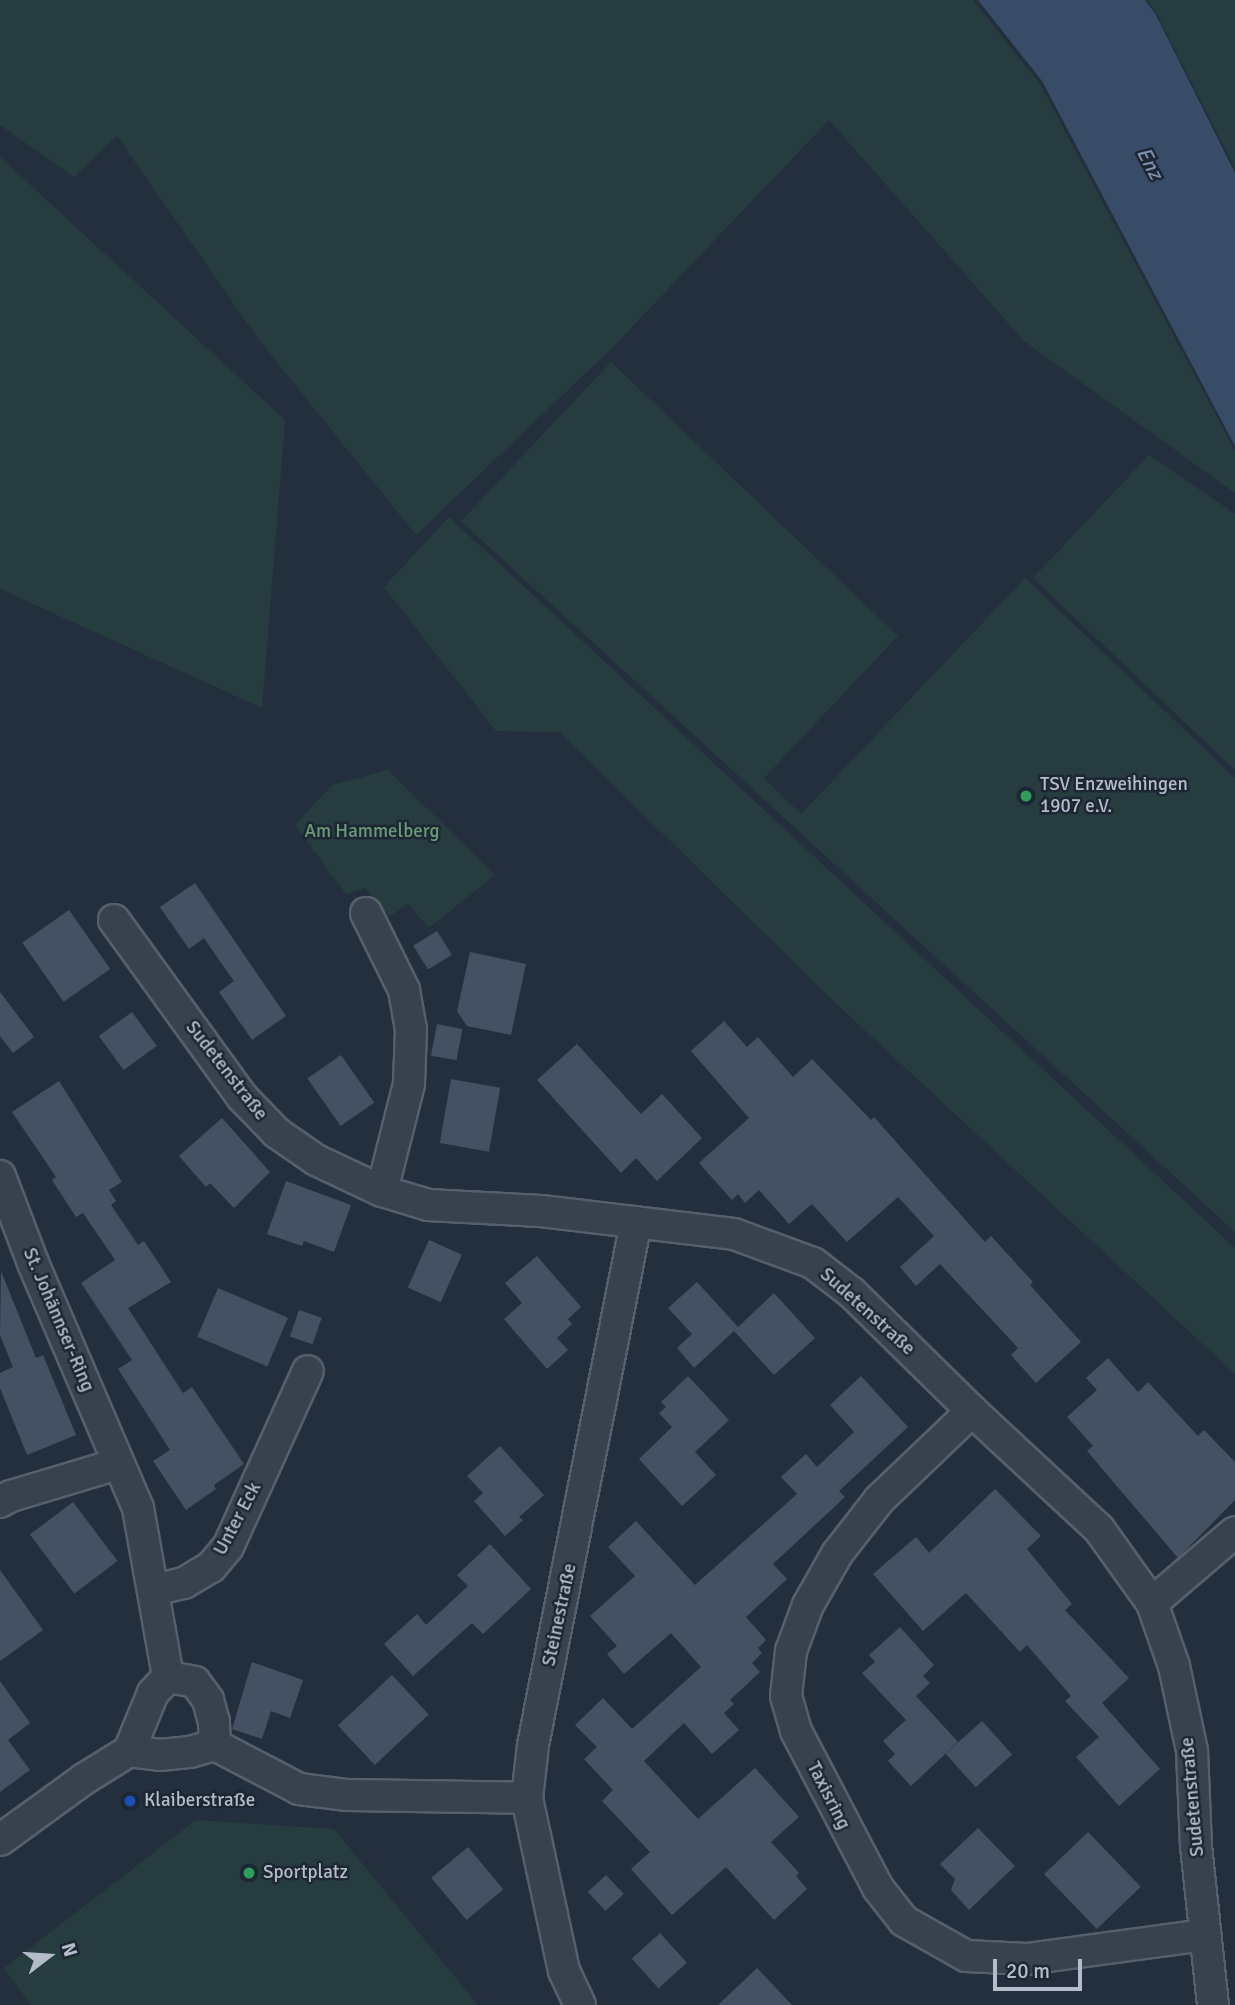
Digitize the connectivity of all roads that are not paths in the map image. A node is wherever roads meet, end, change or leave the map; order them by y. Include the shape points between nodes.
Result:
1 (366, 913) dead end
2 (114, 920) dead end
3 (0, 1176) edge
4 (382, 1191) junction
5 (636, 1222) junction
6 (308, 1371) dead end
7 (972, 1411) junction
8 (118, 1464) junction
9 (0, 1502) edge
10 (1235, 1532) edge
11 (155, 1590) junction
12 (1152, 1603) junction
13 (168, 1677) junction
14 (215, 1745) junction
15 (129, 1751) junction
16 (527, 1798) junction
17 (0, 1840) edge
18 (1205, 1935) junction
19 (580, 2005) edge
20 (1213, 2005) edge

1 - 4 street via 404,990 411,1029 409,1084
2 - 4 street, Sudetenstraße via 242,1097 276,1133 316,1160
3 - 8 street, St. Johännser-Ring
4 - 5 street, Sudetenstraße via 428,1205
5 - 7 street, Sudetenstraße via 734,1234 813,1263 852,1293
5 - 16 street, Steinestraße via 533,1745
6 - 11 street, Unter Eck via 228,1547 211,1567 184,1583
7 - 12 street, Sudetenstraße via 1099,1529
7 - 18 street, Taxisring via 878,1500 837,1554 808,1605 790,1651 786,1696 796,1731 878,1888 904,1921 966,1956 1027,1959
8 - 9 street
8 - 11 street, St. Johännser-Ring via 138,1508
10 - 12 street
11 - 13 street
12 - 18 street, Sudetenstraße via 1174,1666 1192,1752
13 - 14 street via 195,1682 208,1700
13 - 15 street via 153,1693
14 - 15 street via 160,1755
14 - 16 street via 299,1789 346,1795
15 - 17 street
16 - 19 street, Steinestraße via 565,1971
18 - 20 street, Sudetenstraße

